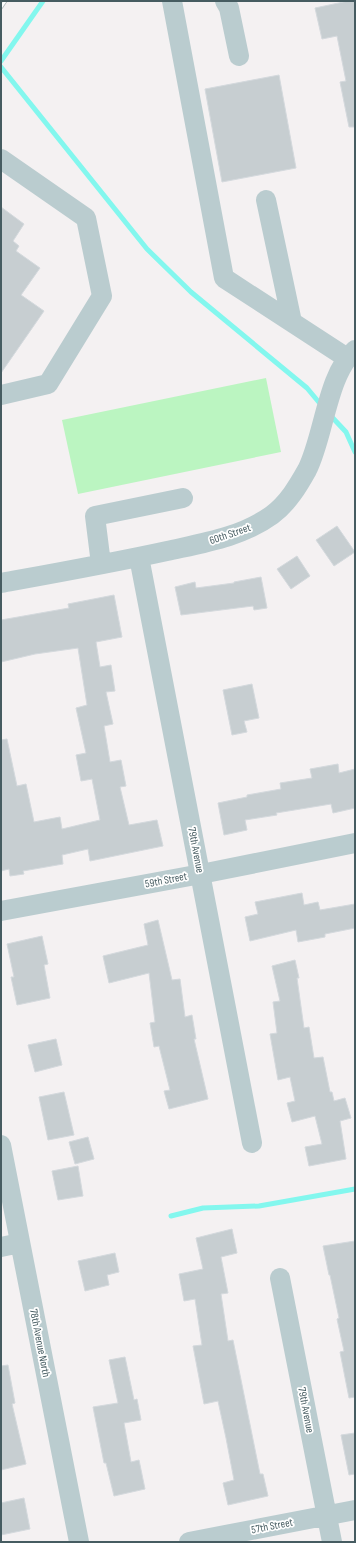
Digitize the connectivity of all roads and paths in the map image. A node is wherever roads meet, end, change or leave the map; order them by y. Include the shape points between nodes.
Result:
1 (172, 1) edge
2 (225, 1) edge
3 (239, 56) dead end
4 (1, 159) edge
5 (266, 200) dead end
6 (292, 322) junction
7 (351, 354) edge
8 (1, 395) edge
9 (183, 498) dead end
10 (139, 557) junction
11 (101, 564) junction
12 (1, 583) edge
13 (355, 843) edge
14 (201, 874) junction
15 (1, 911) edge
16 (252, 1143) dead end
17 (1, 1145) edge
18 (10, 1245) edge
19 (280, 1278) dead end
20 (355, 1510) edge
21 (327, 1515) junction
22 (79, 1542) edge
23 (189, 1542) edge
24 (332, 1542) edge

1 - 6 street via 224,278
2 - 3 street via 229,8
4 - 8 street via 86,218 102,296 48,384
5 - 6 street
6 - 7 street
7 - 10 street, 60th Street via 331,394 308,468 293,494 273,515 224,538
9 - 11 street via 96,516
10 - 11 street, 60th Street
10 - 14 street, 79th Avenue
11 - 12 street, 60th Street
13 - 14 street, 59th Street
14 - 15 street, 59th Street
14 - 16 street, 79th Avenue
17 - 18 street, 78th Avenue North
18 - 22 street, 78th Avenue North
19 - 21 street, 79th Avenue
20 - 21 street, 57th Street
21 - 23 street, 57th Street
21 - 24 street, 79th Avenue

